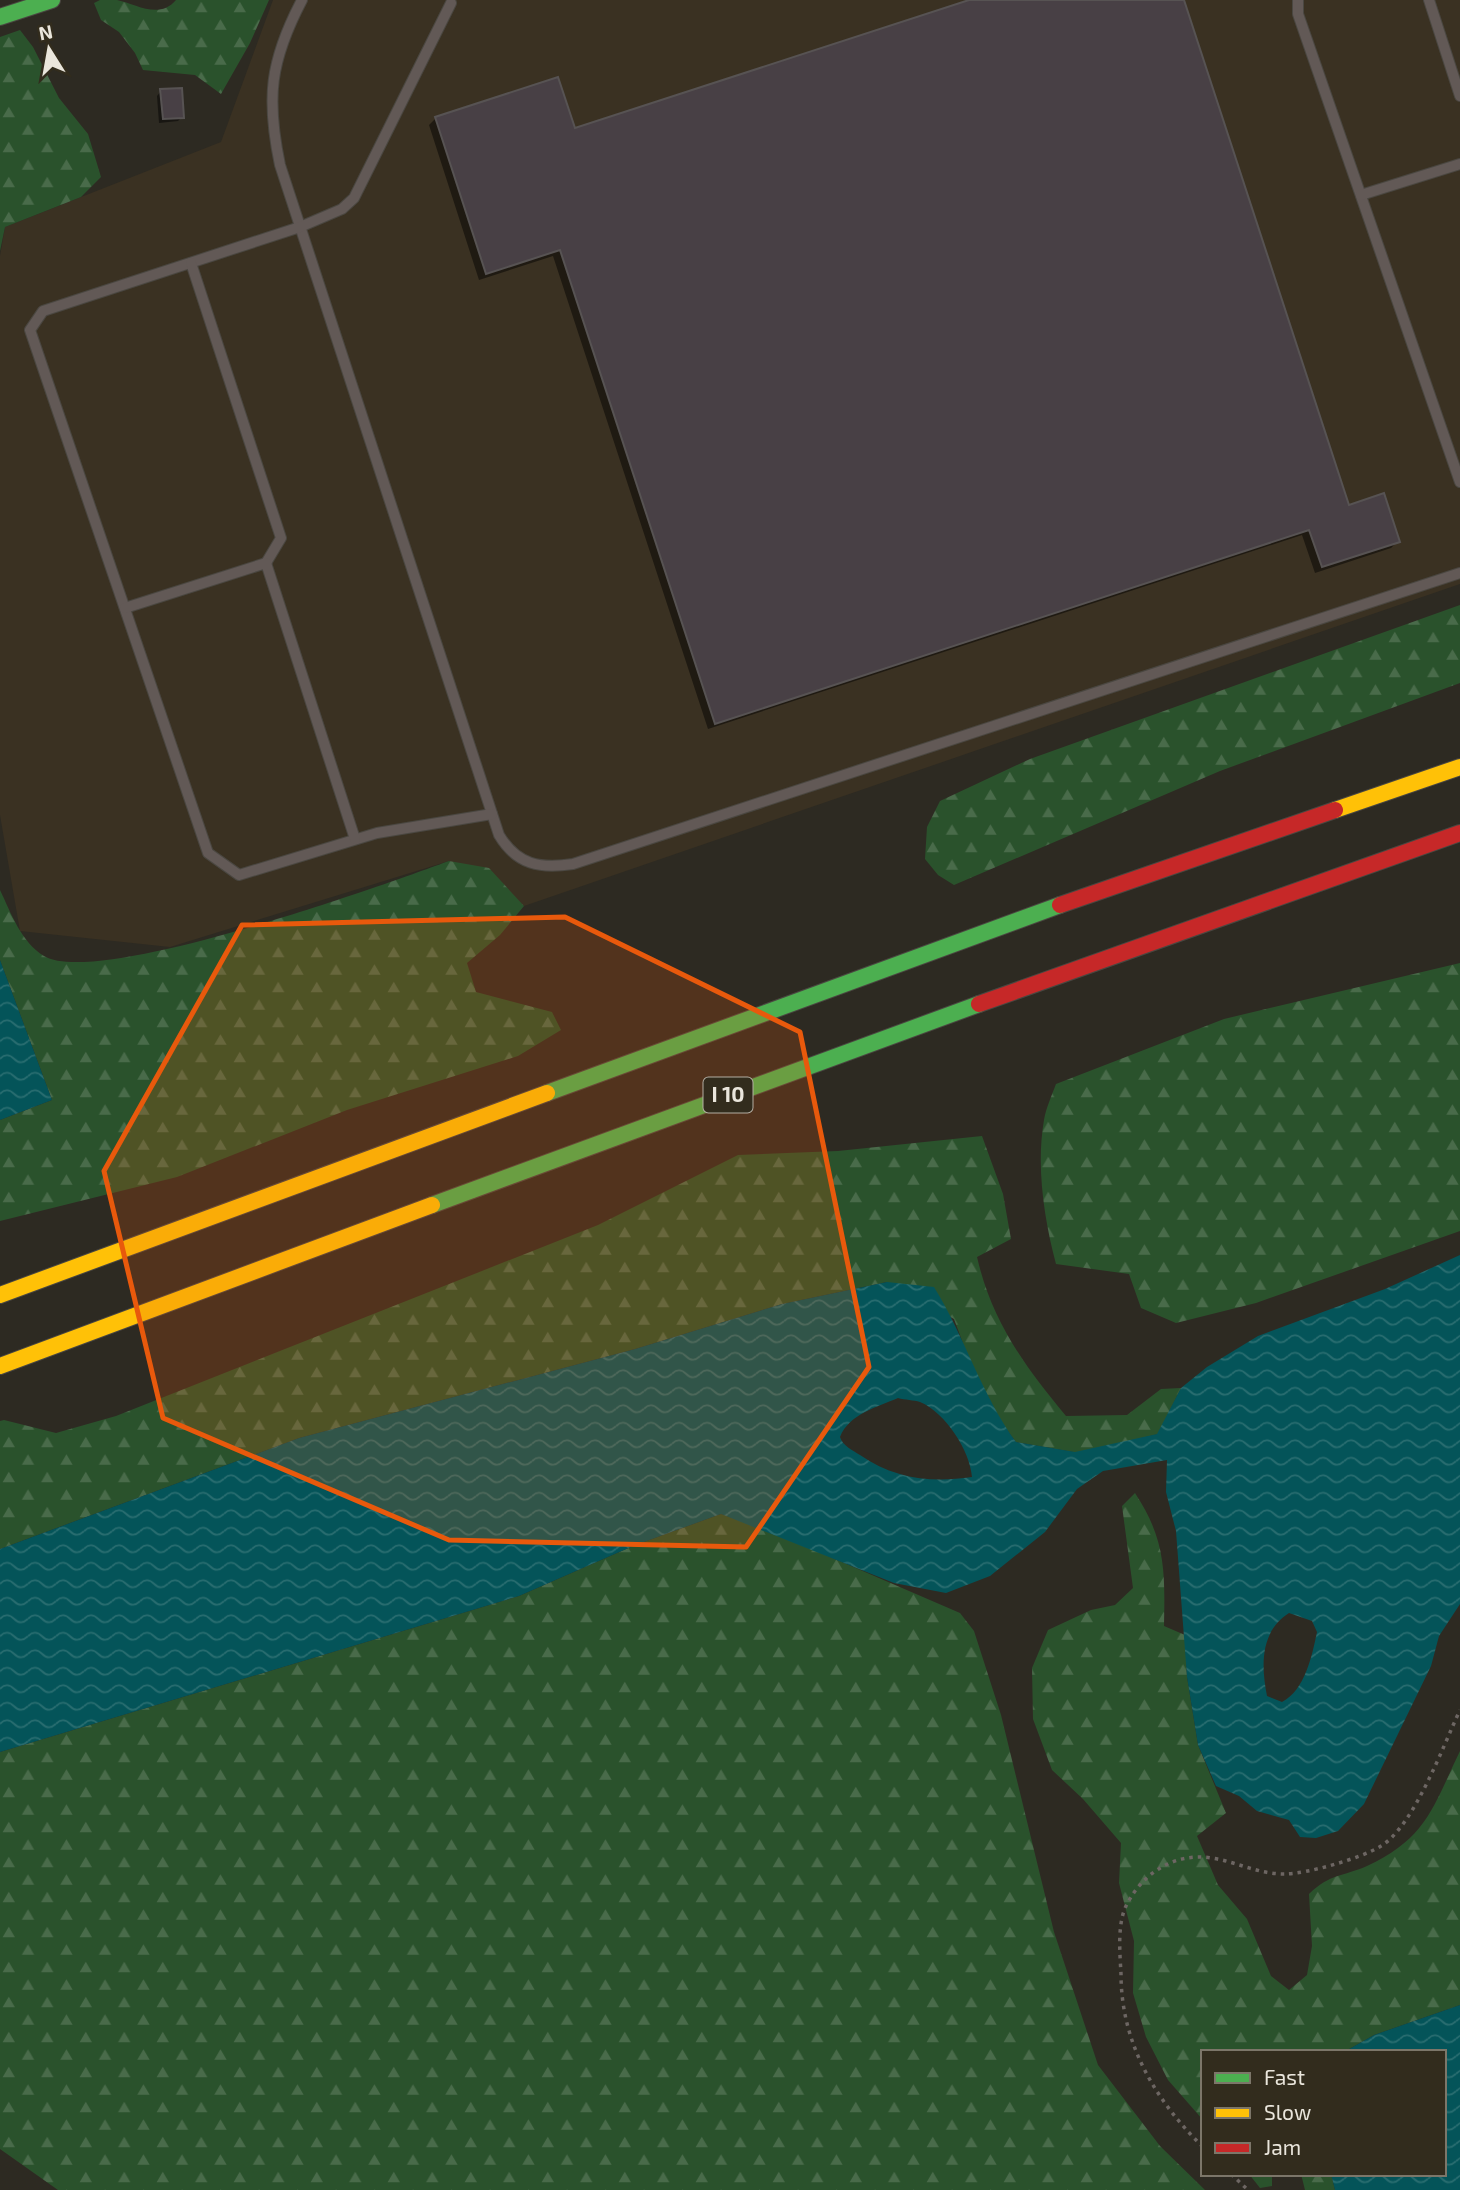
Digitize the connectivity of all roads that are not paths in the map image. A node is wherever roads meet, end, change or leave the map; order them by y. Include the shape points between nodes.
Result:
1 (52, 0) edge
2 (302, 0) edge
3 (1298, 0) edge
4 (1429, 0) edge
5 (451, 3) dead end
6 (0, 17) edge
7 (1460, 96) edge
8 (1460, 164) edge
9 (1360, 194) junction
10 (300, 227) junction
11 (191, 263) junction
12 (1460, 482) edge
13 (266, 563) junction
14 (1460, 573) edge
15 (125, 608) junction
16 (1460, 767) edge
17 (492, 814) junction
18 (1460, 833) edge
19 (355, 839) junction
20 (0, 1295) edge
21 (0, 1366) edge

1 - 6 main road
2 - 10 lane via 274,66 270,112 280,165
3 - 9 lane via 1298,13
4 - 7 lane
5 - 10 lane via 354,198 342,209
8 - 9 lane
9 - 12 lane
10 - 11 lane
10 - 17 lane
11 - 13 lane via 281,538
11 - 15 lane via 43,311 30,330
13 - 15 lane
13 - 19 lane
14 - 17 lane via 573,864 538,867 521,860 508,849
15 - 19 lane via 208,853 239,875
16 - 20 main road via 953,942
17 - 19 lane
18 - 21 main road, I 10 via 874,1041

